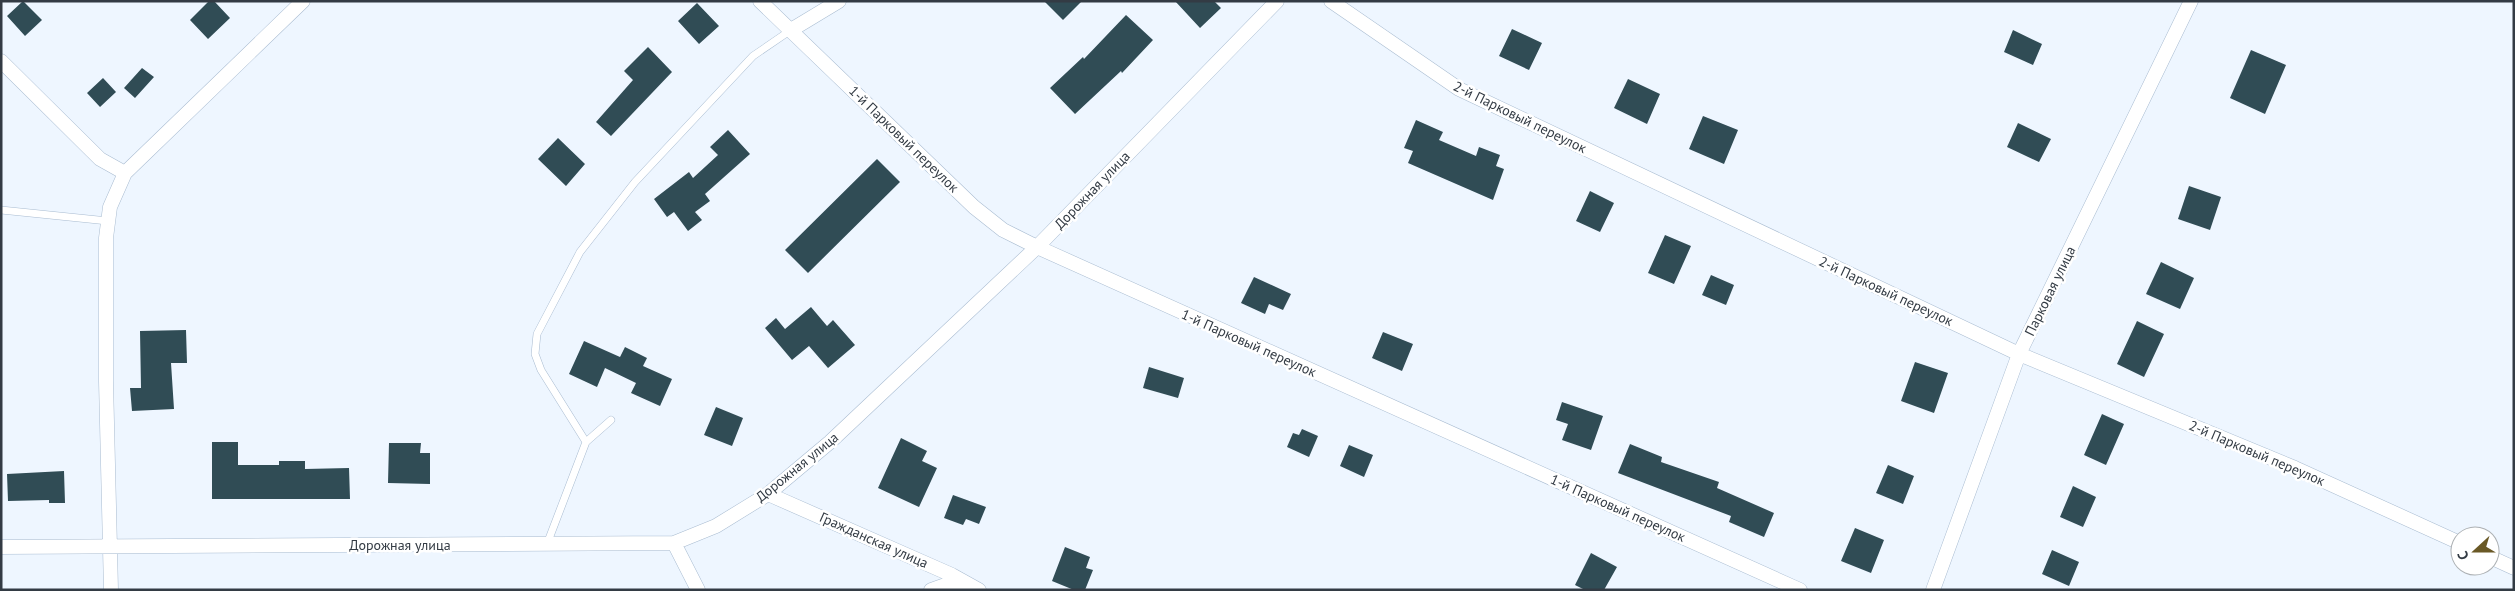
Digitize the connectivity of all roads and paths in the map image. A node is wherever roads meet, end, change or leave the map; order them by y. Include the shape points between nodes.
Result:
1 (303, 1) edge
2 (760, 1) edge
3 (839, 1) edge
4 (1277, 1) edge
5 (1331, 1) edge
6 (2187, 3) edge
7 (791, 30) junction
8 (1, 61) edge
9 (125, 173) junction
10 (1, 210) edge
11 (108, 221) junction
12 (1037, 247) junction
13 (2019, 354) junction
14 (611, 420) dead end
15 (586, 442) junction
16 (768, 494) junction
17 (2450, 538) edge
18 (674, 543) junction
19 (547, 544) junction
20 (1, 547) edge
21 (110, 547) junction
22 (2500, 562) edge
23 (2514, 568) edge
24 (111, 590) edge
25 (698, 590) edge
26 (931, 590) edge
27 (970, 590) edge
28 (979, 590) edge
29 (1800, 590) edge
30 (1933, 590) edge

1 - 9 street
2 - 7 street, 1-й Парковый переулок
3 - 7 street
4 - 12 street, Дорожная улица
5 - 13 street, 2-й Парковый переулок via 1458,89
6 - 13 street, Парковая улица
7 - 12 street, 1-й Парковый переулок via 974,207 1004,230
7 - 15 lane via 753,56 635,182 580,252 537,334 535,354 541,370
8 - 9 street via 100,159
9 - 11 street via 110,207
10 - 11 lane
11 - 21 street via 106,381
12 - 16 street, Дорожная улица via 830,442
12 - 29 street, 1-й Парковый переулок
13 - 17 street, 2-й Парковый переулок via 2295,468
13 - 30 street, Парковая улица
14 - 15 lane
15 - 19 lane
16 - 18 street, Дорожная улица via 716,526
16 - 28 street, Гражданская улица
18 - 19 street, Дорожная улица
18 - 25 street
19 - 21 street, Дорожная улица
20 - 21 street, Дорожная улица
21 - 24 street
22 - 23 street
26 - 27 street via 945,585

